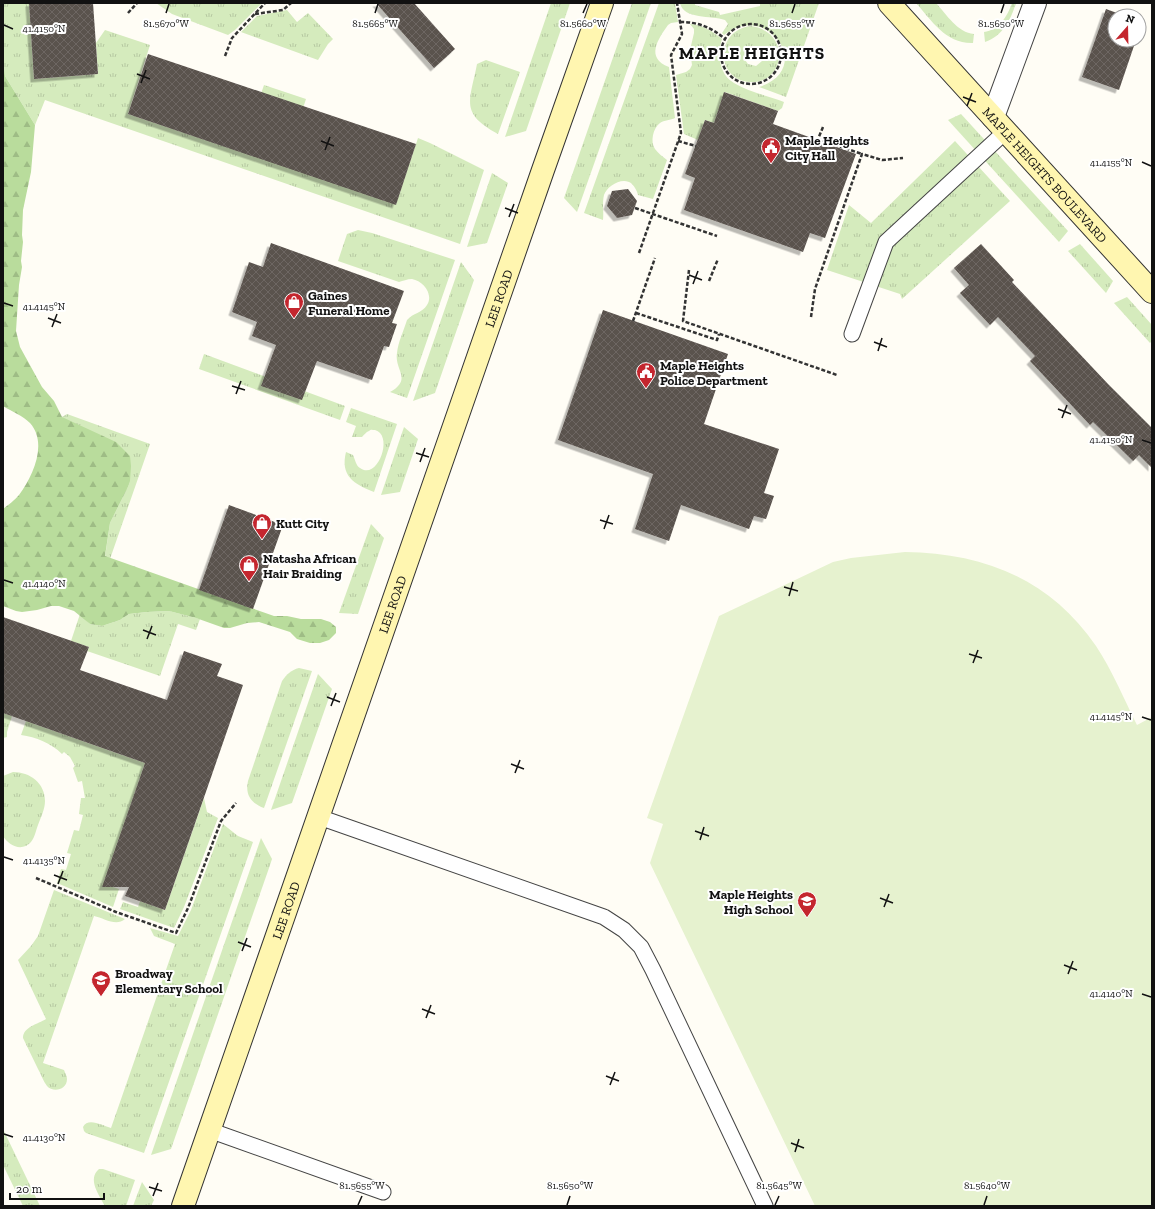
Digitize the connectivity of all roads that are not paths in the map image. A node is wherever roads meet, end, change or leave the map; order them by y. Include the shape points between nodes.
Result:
1 (602, 3) edge
2 (889, 3) edge
3 (1035, 3) edge
4 (999, 124) junction
5 (1152, 292) edge
6 (852, 334) dead end
7 (319, 817) junction
8 (209, 1130) junction
9 (383, 1192) dead end
10 (183, 1206) edge
11 (765, 1206) edge

1 - 7 main road, LEE ROAD
2 - 4 main road, MAPLE HEIGHTS BOULEVARD
3 - 4 street
4 - 5 main road, MAPLE HEIGHTS BOULEVARD
4 - 6 lane via 886,242
7 - 8 main road, LEE ROAD
7 - 11 lane via 604,917 624,930 641,947 653,970
8 - 9 lane
8 - 10 main road, LEE ROAD

